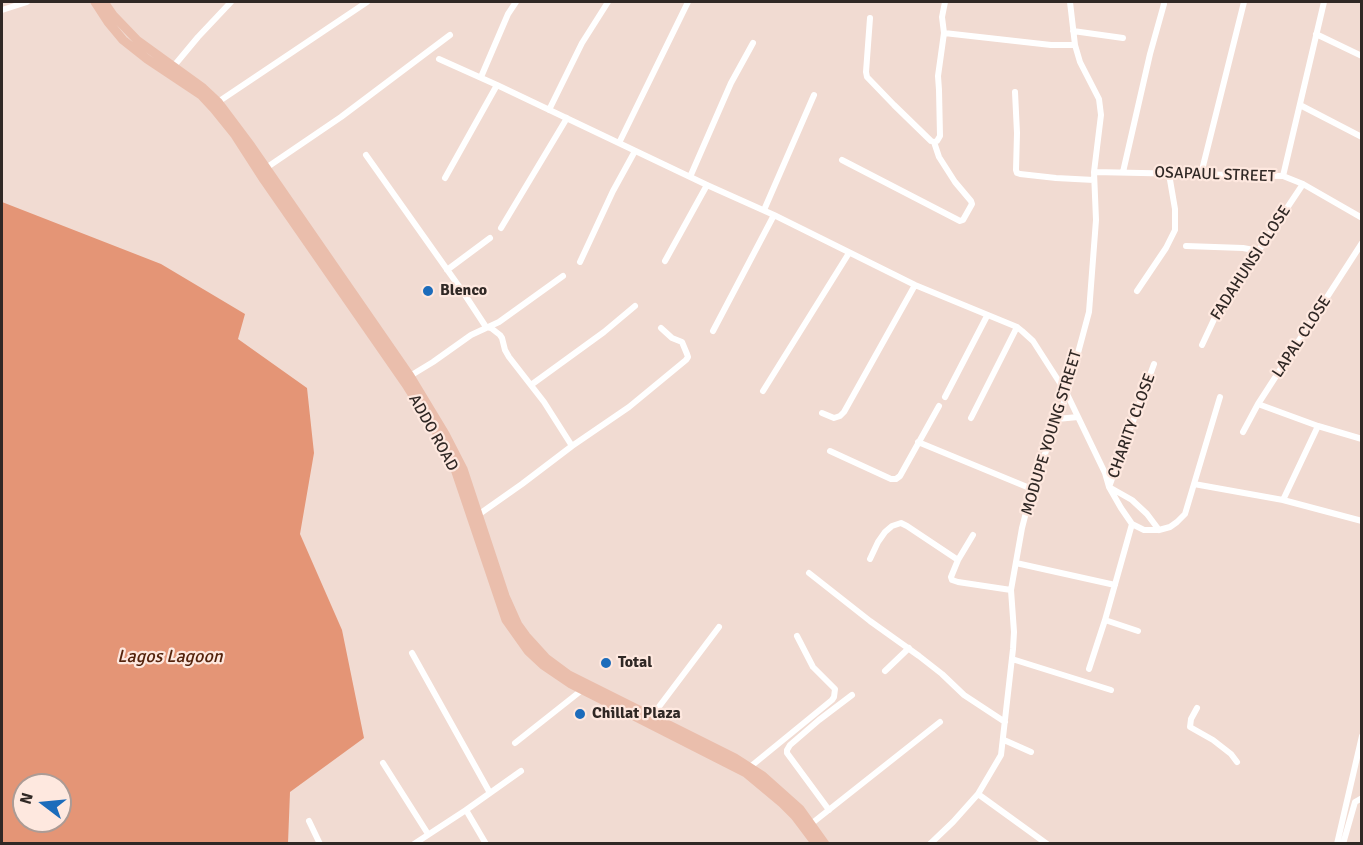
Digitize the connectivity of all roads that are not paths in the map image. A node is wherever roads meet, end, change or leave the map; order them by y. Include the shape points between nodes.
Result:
1 (27, 2) edge
2 (95, 2) edge
3 (104, 2) edge
4 (228, 2) edge
5 (367, 2) edge
6 (516, 2) edge
7 (608, 2) edge
8 (688, 2) edge
9 (945, 2) edge
10 (1070, 2) edge
11 (1244, 2) edge
12 (1324, 2) edge
13 (1164, 4) dead end
14 (2, 10) edge
15 (870, 18) dead end
16 (1073, 31) junction
17 (944, 33) junction
18 (1316, 34) junction
19 (450, 35) dead end
20 (1123, 38) dead end
21 (753, 42) dead end
22 (1075, 45) junction
23 (1362, 56) edge
24 (439, 59) dead end
25 (173, 67) junction
26 (481, 77) junction
27 (497, 85) junction
28 (1015, 92) dead end
29 (814, 96) dead end
30 (218, 102) junction
31 (1300, 105) junction
32 (549, 110) junction
33 (567, 118) junction
34 (1362, 137) edge
35 (934, 142) junction
36 (619, 143) junction
37 (635, 151) junction
38 (366, 156) dead end
39 (842, 160) dead end
40 (266, 168) junction
41 (1094, 172) junction
42 (1123, 172) junction
43 (1168, 174) junction
44 (1201, 174) junction
45 (690, 177) junction
46 (1283, 177) junction
47 (445, 178) dead end
48 (1094, 180) junction
49 (1303, 184) junction
50 (706, 185) junction
51 (764, 210) junction
52 (774, 214) junction
53 (1362, 218) edge
54 (501, 228) dead end
55 (490, 238) dead end
56 (1362, 243) edge
57 (1186, 246) dead end
58 (1258, 251) junction
59 (849, 253) junction
60 (665, 261) dead end
61 (580, 262) dead end
62 (447, 270) junction
63 (562, 276) dead end
64 (915, 285) junction
65 (1137, 291) dead end
66 (635, 306) dead end
67 (987, 316) junction
68 (486, 327) junction
69 (1017, 327) junction
70 (661, 328) dead end
71 (713, 331) dead end
72 (1202, 345) dead end
73 (1154, 364) dead end
74 (410, 376) junction
75 (531, 385) junction
76 (763, 391) dead end
77 (1067, 394) junction
78 (945, 397) dead end
79 (1220, 397) dead end
80 (1258, 404) junction
81 (939, 406) dead end
82 (822, 413) dead end
83 (1078, 417) junction
84 (971, 418) dead end
85 (1058, 419) junction
86 (1318, 426) junction
87 (1243, 432) dead end
88 (1362, 439) edge
89 (918, 442) junction
90 (572, 446) junction
91 (830, 451) dead end
92 (1194, 484) junction
93 (1109, 487) junction
94 (1032, 489) junction
95 (1282, 500) junction
96 (478, 515) junction
97 (1362, 521) edge
98 (1132, 524) junction
99 (1159, 530) junction
100 (973, 535) dead end
101 (870, 558) dead end
102 (958, 560) junction
103 (1016, 563) junction
104 (809, 573) dead end
105 (1115, 585) junction
106 (1011, 590) junction
107 (1105, 620) junction
108 (719, 627) dead end
109 (1138, 631) dead end
110 (797, 636) dead end
111 (909, 648) junction
112 (412, 653) dead end
113 (1012, 658) junction
114 (1089, 669) dead end
115 (885, 671) dead end
116 (582, 690) junction
117 (1111, 690) dead end
118 (852, 695) dead end
119 (1197, 708) dead end
120 (652, 716) junction
121 (940, 722) dead end
122 (1005, 722) junction
123 (1362, 736) edge
124 (1004, 740) junction
125 (515, 743) dead end
126 (1031, 752) dead end
127 (1237, 762) dead end
128 (383, 763) dead end
129 (750, 767) junction
130 (521, 771) dead end
131 (490, 793) junction
132 (978, 794) junction
133 (1362, 798) edge
134 (466, 810) junction
135 (829, 810) junction
136 (309, 821) dead end
137 (811, 824) junction
138 (428, 834) junction
139 (1038, 841) edge
140 (320, 843) edge
141 (414, 843) edge
142 (486, 843) edge
143 (816, 843) edge
144 (825, 843) edge
145 (931, 843) edge
146 (1047, 843) edge
147 (1336, 843) edge
148 (1343, 843) edge

1 - 14 street
2 - 116 main road, ADDO ROAD via 123,40 201,95 235,135 440,438 463,490 511,627 535,658
3 - 25 main road, ADDO ROAD via 138,41
4 - 25 street
5 - 30 street
6 - 26 street
7 - 32 street via 582,43
8 - 36 street
9 - 17 street
10 - 16 street, MODUPE YOUNG STREET
11 - 44 street
12 - 18 street
13 - 42 street
15 - 35 street via 867,76
16 - 20 street
16 - 22 street, MODUPE YOUNG STREET
17 - 22 street
17 - 35 street via 938,76 940,136
18 - 23 street
18 - 31 street
19 - 40 street
21 - 45 street
22 - 41 street, MODUPE YOUNG STREET via 1101,108
24 - 26 street
25 - 30 main road, ADDO ROAD
26 - 27 street
27 - 32 street
27 - 47 street
28 - 48 street via 1017,173
29 - 51 street
30 - 40 main road, ADDO ROAD
31 - 34 street
31 - 46 street
32 - 33 street
33 - 36 street
33 - 54 street
35 - 39 street via 939,157 971,201 963,220
36 - 37 street
37 - 45 street
37 - 61 street
38 - 62 street
40 - 74 main road, ADDO ROAD
41 - 42 street, OSAPAUL STREET
41 - 48 street, MODUPE YOUNG STREET
42 - 43 street, OSAPAUL STREET
43 - 44 street, OSAPAUL STREET
43 - 65 street via 1175,230
44 - 46 street, OSAPAUL STREET
45 - 50 street
46 - 49 street, OSAPAUL STREET
48 - 77 street, MODUPE YOUNG STREET via 1096,220 1089,312
49 - 53 street, OSAPAUL STREET
49 - 58 street, FADAHUNSI CLOSE
50 - 51 street
50 - 60 street
51 - 52 street
52 - 59 street
52 - 71 street
55 - 62 street
56 - 80 street, LAPAL CLOSE
57 - 58 street
58 - 72 street, FADAHUNSI CLOSE via 1217,313
59 - 64 street
59 - 76 street
62 - 68 street
63 - 68 street via 499,322
64 - 67 street
64 - 82 street via 844,412 834,418
66 - 75 street
67 - 69 street
67 - 78 street
68 - 74 street
68 - 75 street via 500,335 505,350
69 - 77 street via 1033,341
69 - 84 street
70 - 90 street via 682,342 688,357 629,407
73 - 93 street, CHARITY CLOSE
74 - 96 main road, ADDO ROAD via 453,448
75 - 90 street
77 - 83 street
77 - 85 street, MODUPE YOUNG STREET
79 - 92 street
80 - 86 street
80 - 87 street, LAPAL CLOSE
81 - 89 street
83 - 85 street
83 - 93 street
85 - 94 street, MODUPE YOUNG STREET
86 - 88 street
86 - 95 street
89 - 91 street via 896,479
89 - 94 street
90 - 96 street
92 - 95 street
92 - 99 street via 1185,514 1170,527
93 - 98 street
93 - 99 street via 1132,500
94 - 103 street, MODUPE YOUNG STREET
95 - 97 street
96 - 120 main road, ADDO ROAD via 512,613 533,644 569,675
98 - 99 street via 1144,530
98 - 105 street
100 - 102 street
101 - 102 street via 885,532 901,523
102 - 106 street via 951,577 954,581
103 - 105 street
103 - 106 street, MODUPE YOUNG STREET
104 - 111 street
105 - 107 street
106 - 113 street, MODUPE YOUNG STREET
107 - 109 street
107 - 114 street
108 - 120 street
110 - 129 street via 813,666 835,689 834,696
111 - 115 street
111 - 122 street via 964,695
112 - 131 street
113 - 117 street
113 - 122 street, MODUPE YOUNG STREET
116 - 125 street
116 - 143 main road, ADDO ROAD via 746,773 782,803
118 - 135 street via 787,750
119 - 127 street via 1190,727 1213,740
120 - 129 main road, ADDO ROAD
121 - 135 street
122 - 124 street, MODUPE YOUNG STREET
123 - 147 street
124 - 126 street
124 - 132 street, MODUPE YOUNG STREET via 1001,755
128 - 138 street
129 - 137 main road, ADDO ROAD via 789,798
130 - 131 street
131 - 134 street
132 - 139 street
132 - 145 street, MODUPE YOUNG STREET
133 - 148 street via 1355,802
134 - 138 street
134 - 142 street
135 - 137 street
136 - 140 street
137 - 144 main road, ADDO ROAD
138 - 141 street
139 - 146 street

